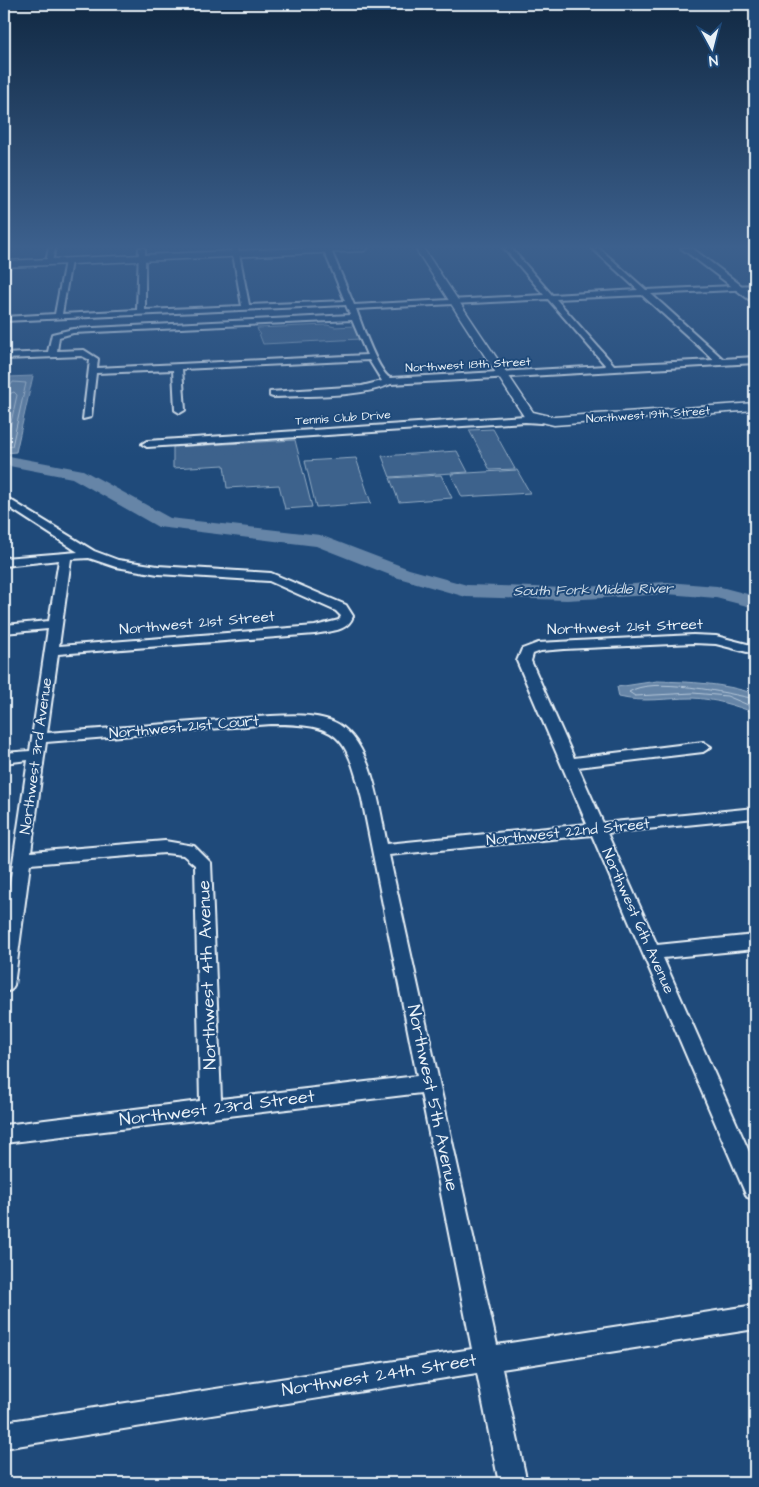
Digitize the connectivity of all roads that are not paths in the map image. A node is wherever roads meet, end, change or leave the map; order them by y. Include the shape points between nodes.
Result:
1 (47, 317) edge
2 (348, 317) edge
3 (356, 317) edge
4 (463, 317) edge
5 (568, 317) edge
6 (673, 317) edge
7 (4, 319) edge
8 (52, 354) junction
9 (4, 356) edge
10 (372, 357) junction
11 (755, 360) edge
12 (721, 362) junction
13 (177, 366) junction
14 (612, 368) junction
15 (92, 371) junction
16 (501, 375) junction
17 (389, 381) junction
18 (273, 394) dead end
19 (755, 407) edge
20 (180, 410) dead end
21 (86, 417) dead end
22 (541, 420) junction
23 (147, 444) dead end
24 (4, 499) edge
25 (90, 554) junction
26 (65, 558) junction
27 (4, 562) edge
28 (54, 625) junction
29 (4, 629) edge
30 (755, 650) edge
31 (51, 651) junction
32 (527, 652) joint
33 (328, 724) joint
34 (39, 738) junction
35 (702, 747) dead end
36 (36, 755) junction
37 (4, 758) edge
38 (568, 762) junction
39 (755, 813) edge
40 (597, 829) junction
41 (380, 850) junction
42 (22, 859) junction
43 (755, 942) edge
44 (652, 952) junction
45 (4, 985) edge
46 (430, 1083) junction
47 (211, 1108) junction
48 (4, 1134) edge
49 (755, 1190) edge
50 (755, 1317) edge
51 (487, 1357) junction
52 (4, 1435) edge
53 (513, 1483) edge

1 - 7 street
2 - 8 street via 66,332 55,336
3 - 10 street
4 - 16 street
5 - 14 street
6 - 12 street
8 - 9 street
8 - 15 street via 84,353 94,359
10 - 13 street
10 - 17 street via 383,378
11 - 12 street, Northwest 18th Street
12 - 14 street, Northwest 18th Street
13 - 15 street
13 - 20 street
14 - 16 street, Northwest 18th Street
15 - 21 street
16 - 17 street, Northwest 18th Street
16 - 22 street via 529,415
17 - 18 street, Northwest 18th Street via 362,389
19 - 22 street, Northwest 19th Street via 554,422
22 - 23 street, Tennis Club Drive via 362,428
24 - 25 street
25 - 26 street
25 - 31 street, Northwest 21st Street via 116,563 158,570 276,578 341,608 348,616 337,626 315,630
26 - 27 street
26 - 28 street, Northwest 3rd Avenue
28 - 29 street
28 - 31 street, Northwest 3rd Avenue
30 - 32 street, Northwest 21st Street via 716,640 693,639 538,647
31 - 34 street, Northwest 3rd Avenue
32 - 38 street, Northwest 6th Avenue via 524,661
33 - 34 street, Northwest 21st Court via 271,720
33 - 41 street, Northwest 5th Avenue via 344,734 358,758
34 - 36 street, Northwest 3rd Avenue
35 - 38 street
36 - 37 street
36 - 42 street, Northwest 3rd Avenue
38 - 40 street, Northwest 6th Avenue
39 - 40 street, Northwest 22nd Street
40 - 41 street, Northwest 22nd Street
40 - 44 street, Northwest 6th Avenue
41 - 46 street, Northwest 5th Avenue
42 - 45 street, Northwest 3rd Avenue
42 - 47 street, Northwest 4th Avenue via 165,847 188,850 203,863
43 - 44 street
44 - 49 street, Northwest 6th Avenue
46 - 47 street, Northwest 23rd Street
46 - 51 street, Northwest 5th Avenue
47 - 48 street, Northwest 23rd Street
50 - 51 street, Northwest 24th Street
51 - 52 street, Northwest 24th Street
51 - 53 street, Northwest 5th Avenue

